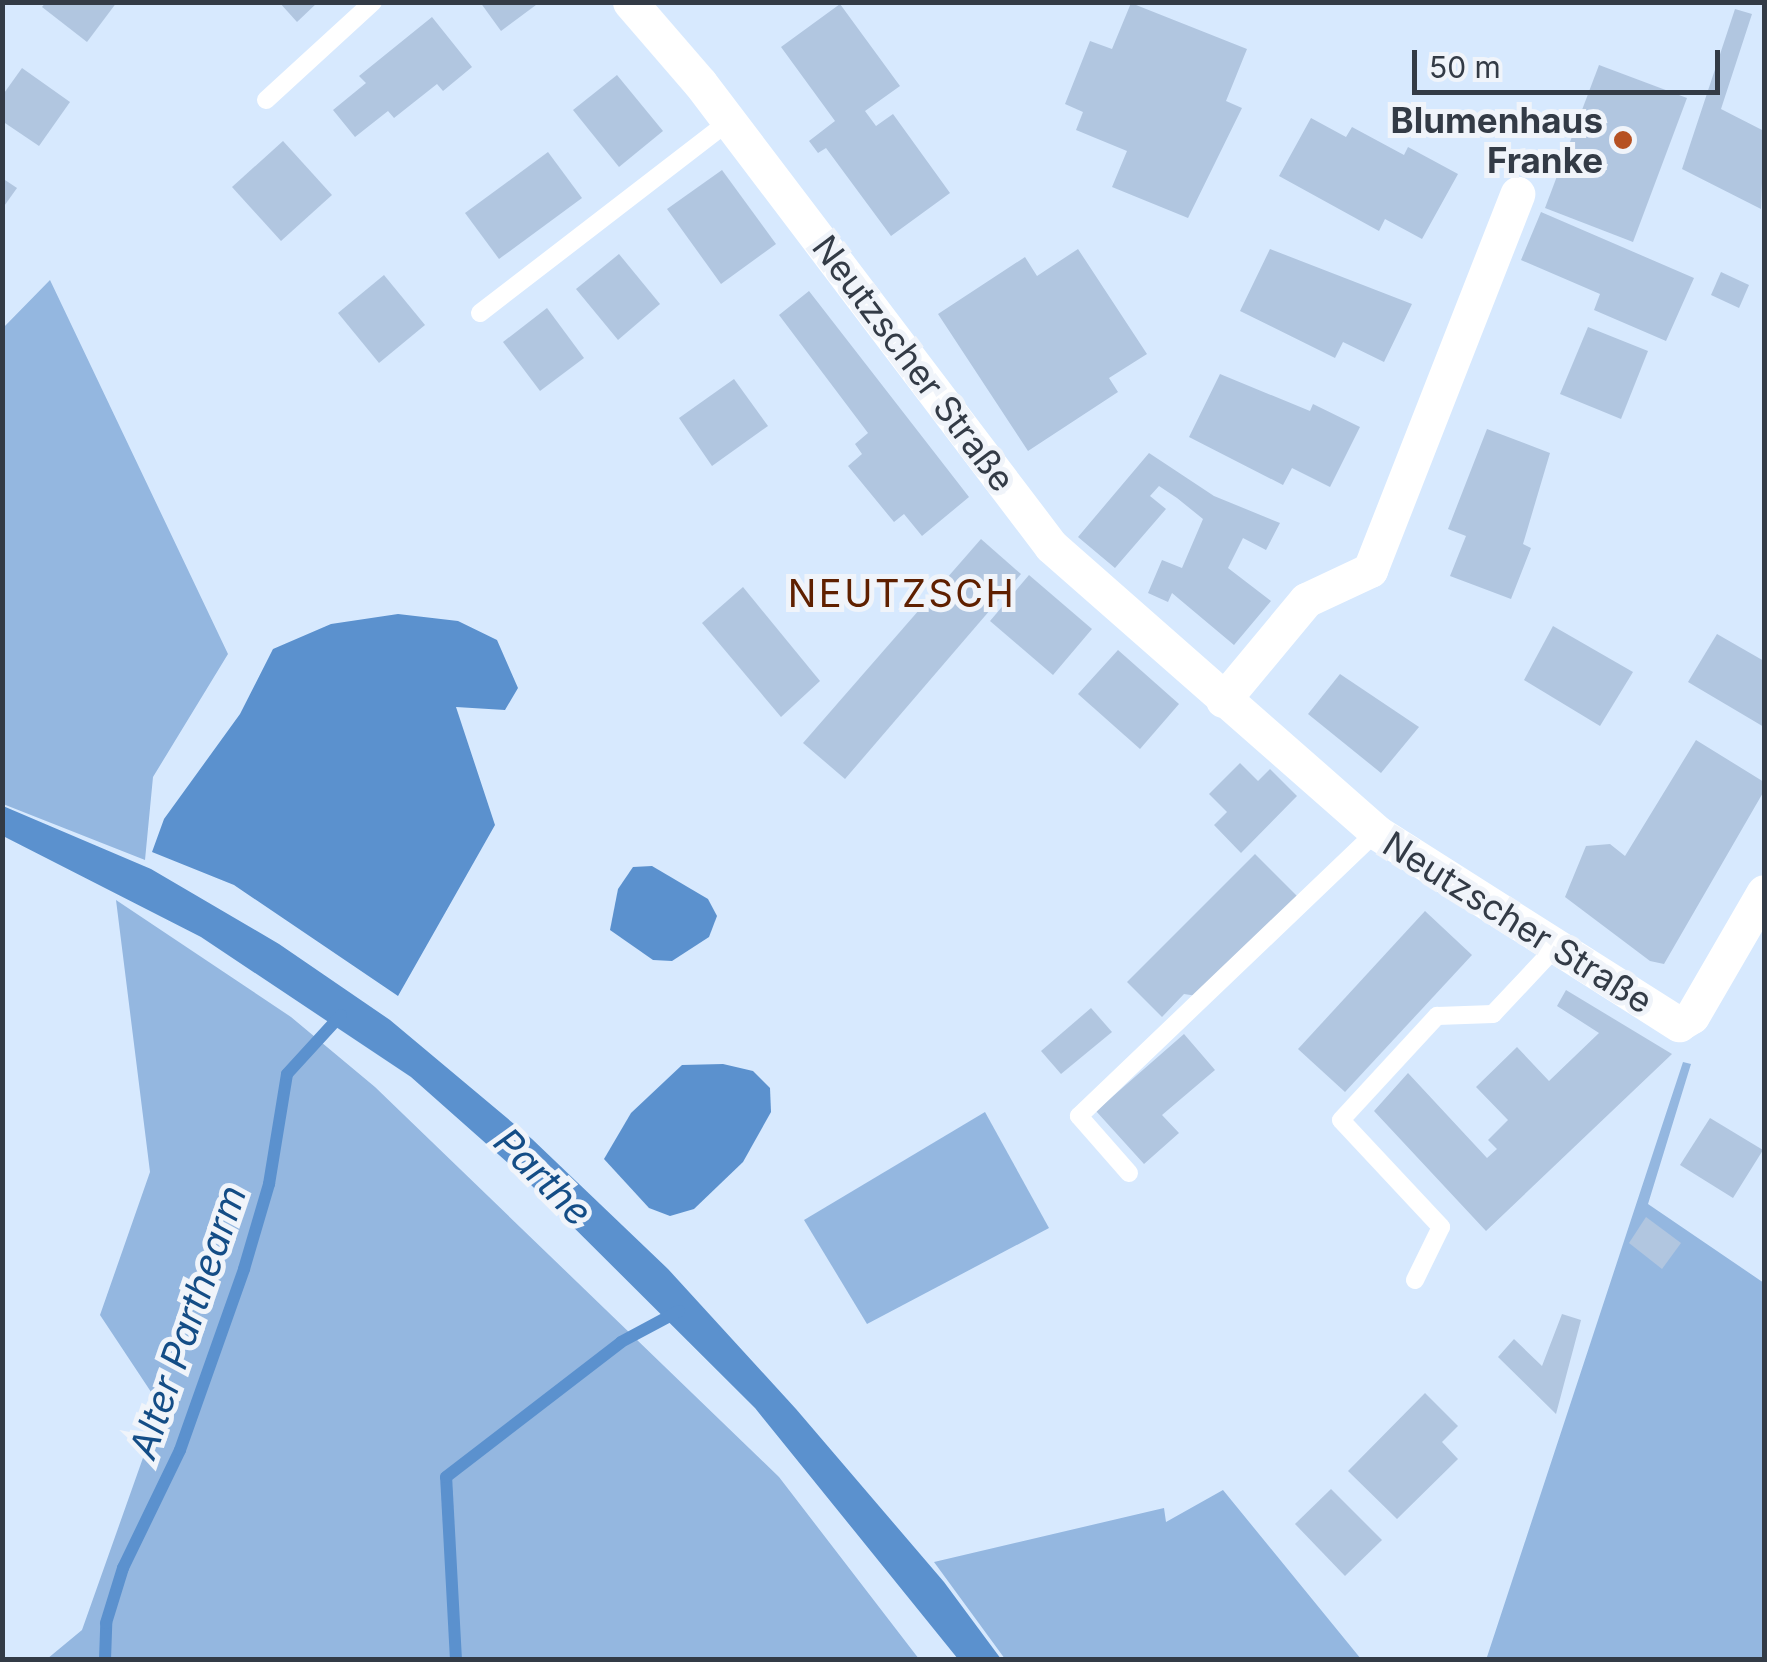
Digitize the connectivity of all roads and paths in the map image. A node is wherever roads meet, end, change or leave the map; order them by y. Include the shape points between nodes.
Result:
1 (373, 2) edge
2 (630, 2) edge
3 (266, 100) dead end
4 (729, 121) junction
5 (1518, 194) dead end
6 (480, 313) dead end
7 (1222, 700) junction
8 (1376, 832) junction
9 (1764, 892) edge
10 (1556, 947) junction
11 (1129, 1173) dead end
12 (1414, 1280) dead end

1 - 3 lane
2 - 4 street, Neutzscher Straße
4 - 6 lane
4 - 7 street, Neutzscher Straße via 1051,546
5 - 7 street via 1370,570 1306,600
7 - 8 street, Neutzscher Straße
8 - 10 street, Neutzscher Straße
8 - 11 lane via 1079,1116
9 - 10 street, Neutzscher Straße via 1692,1016 1679,1024
10 - 12 lane via 1493,1014 1437,1016 1341,1120 1441,1227

